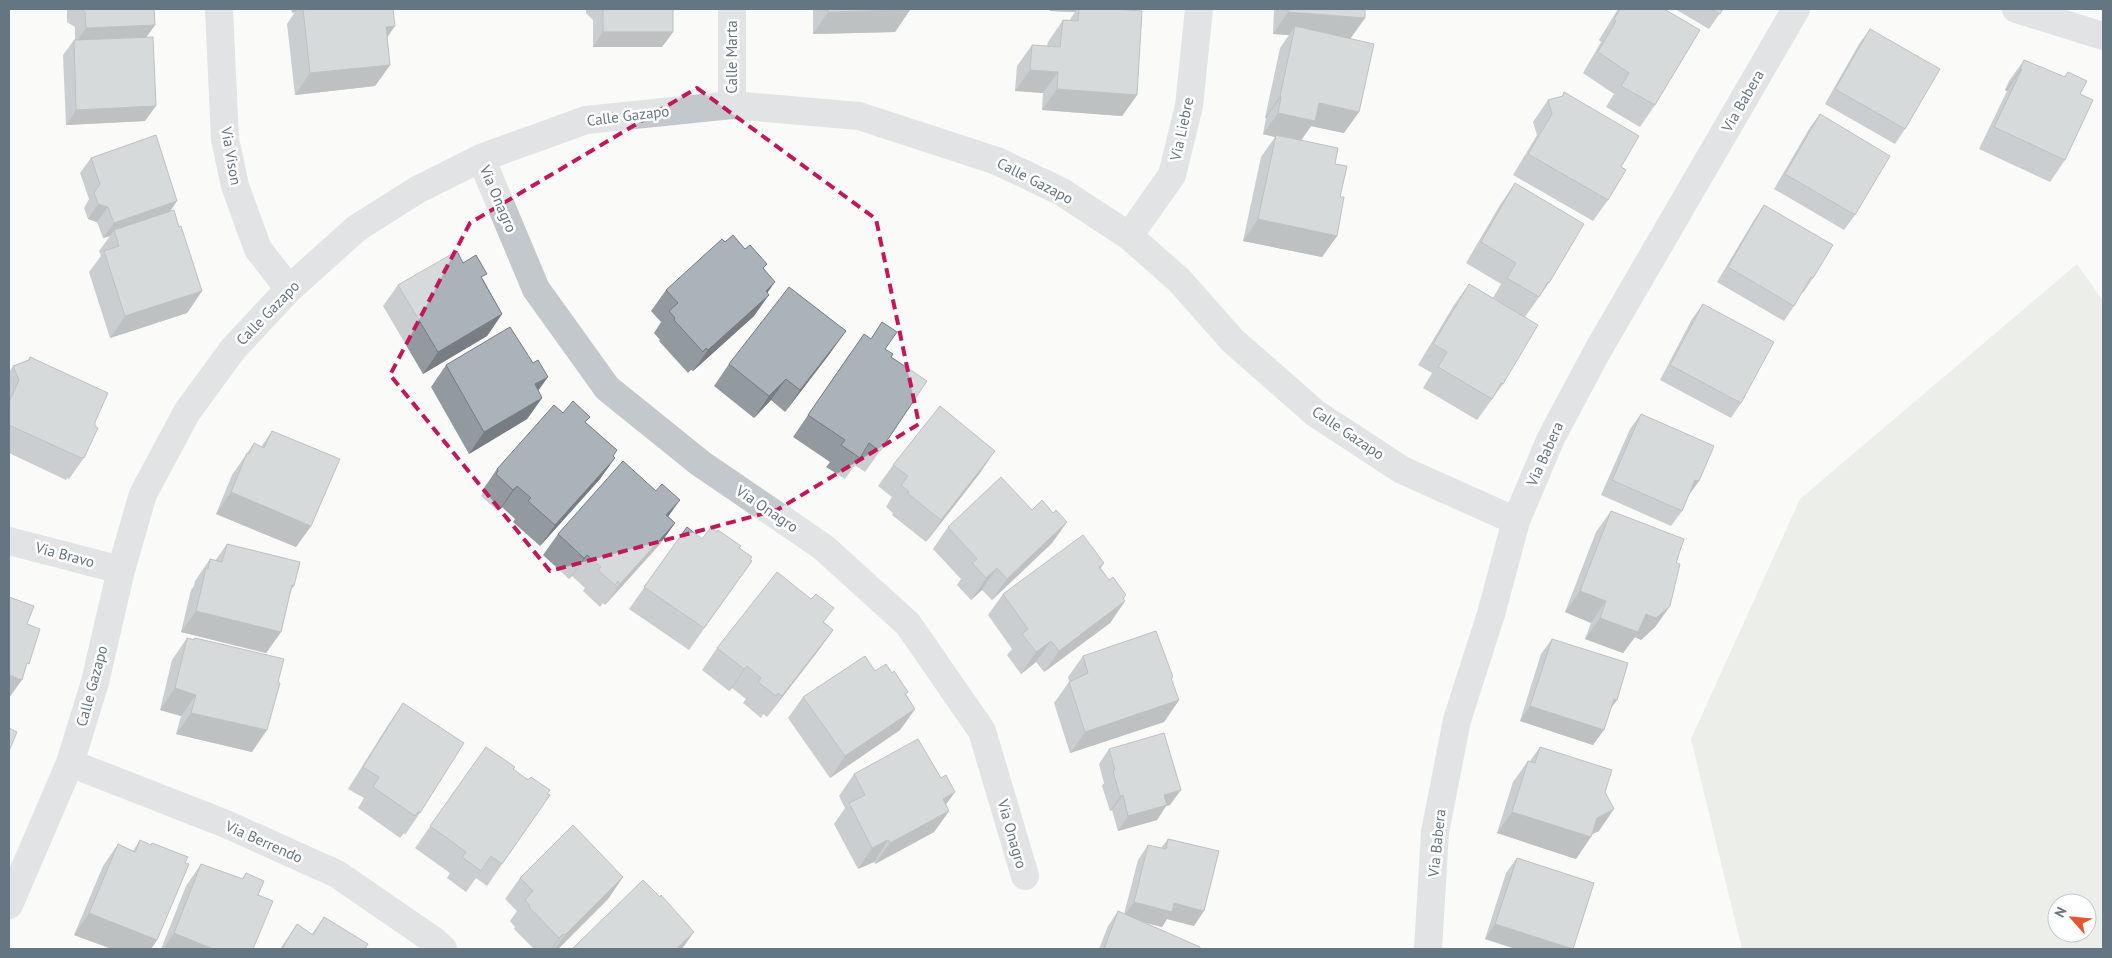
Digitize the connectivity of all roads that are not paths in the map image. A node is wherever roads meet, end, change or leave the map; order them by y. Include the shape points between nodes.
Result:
1 (219, 9) edge
2 (732, 9) edge
3 (1198, 9) edge
4 (1796, 9) edge
5 (2016, 9) edge
6 (2103, 36) edge
7 (732, 105) junction
8 (481, 158) junction
9 (1129, 236) junction
10 (289, 289) junction
11 (1516, 521) junction
12 (9, 541) edge
13 (121, 570) junction
14 (70, 763) junction
15 (1025, 876) dead end
16 (9, 905) edge
17 (443, 949) edge
18 (1428, 949) edge

1 - 10 street, Via Vison via 225,139 235,186 258,249
2 - 7 street, Calle Marta
3 - 9 street, Via Liebre via 1190,106 1172,175
4 - 11 street, Via Babera via 1598,350 1550,438
5 - 6 street
7 - 8 street, Calle Gazapo via 586,120
7 - 9 street, Calle Gazapo via 859,116 997,161 1062,192
8 - 10 street, Calle Gazapo via 417,190 358,228
8 - 15 street, Via Onagro via 536,289 607,388 700,463 823,547 908,624 982,731
9 - 11 street, Calle Gazapo via 1179,280 1233,341 1315,413 1402,470
10 - 13 street, Calle Gazapo via 233,348 186,412 144,494
11 - 18 street, Via Babera via 1457,720 1435,832
12 - 13 street, Via Bravo
13 - 14 street, Calle Gazapo via 95,682
14 - 16 street, Calle Gazapo
14 - 17 street, Via Berrendo via 226,824 337,874

